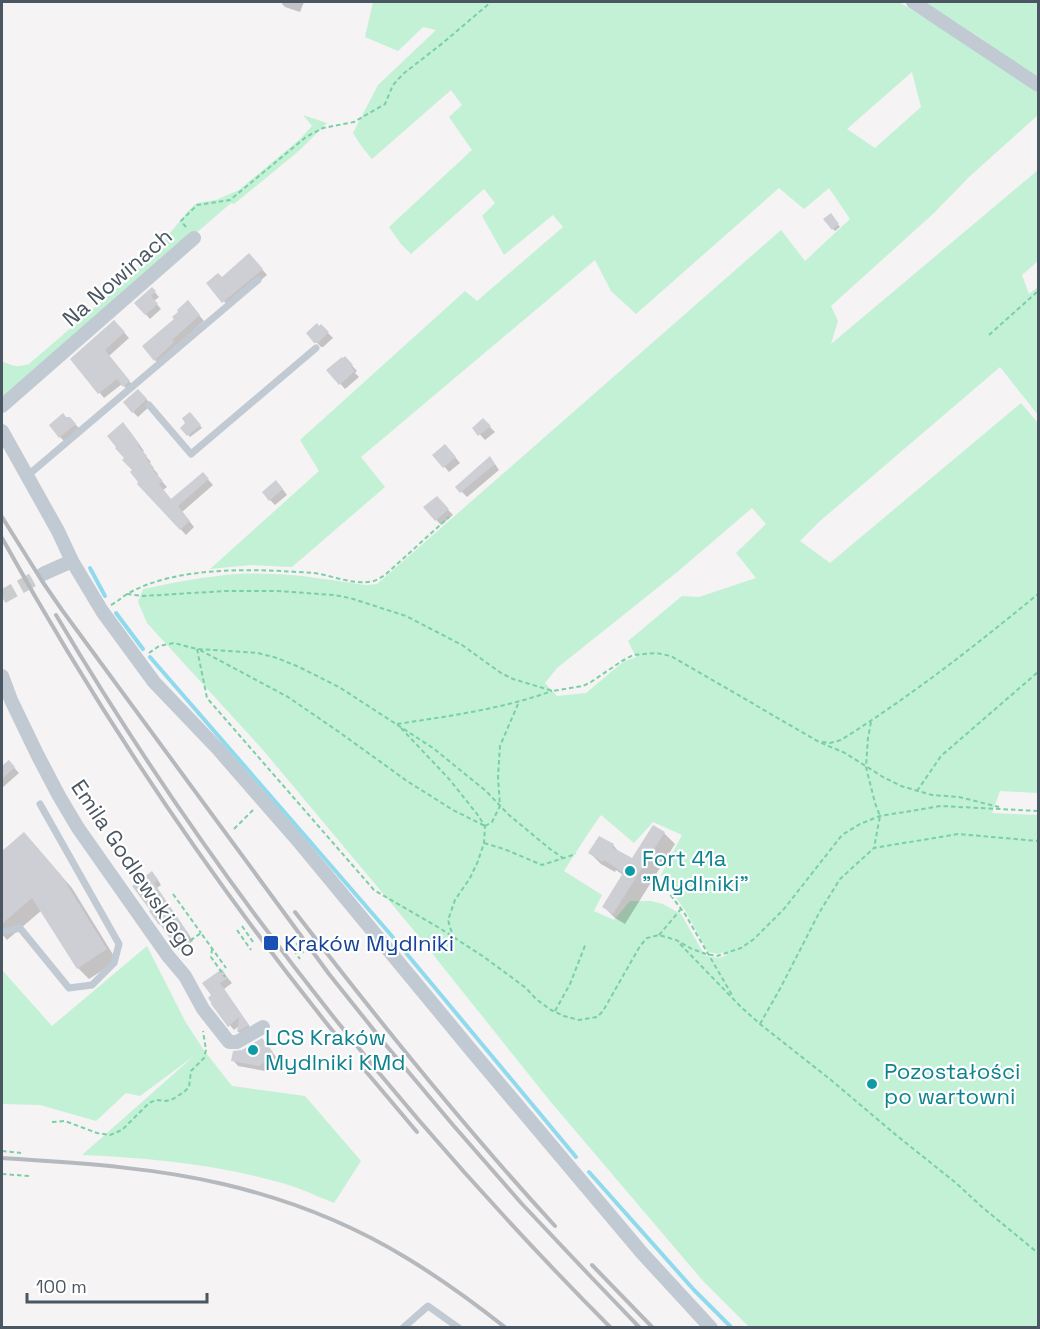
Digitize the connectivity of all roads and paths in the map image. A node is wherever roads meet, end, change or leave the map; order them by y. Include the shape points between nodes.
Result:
1 (491, 2) edge
2 (913, 2) edge
3 (1038, 85) edge
4 (194, 238) joint
5 (258, 280) dead end
6 (1038, 291) edge
7 (989, 335) dead end
8 (316, 348) dead end
9 (149, 405) dead end
10 (2, 406) edge
11 (2, 430) edge
12 (27, 476) junction
13 (448, 517) dead end
14 (72, 561) junction
15 (45, 573) tunnel mouth
16 (127, 594) junction
17 (1038, 594) edge
18 (102, 611) junction
19 (197, 649) junction
20 (140, 662) junction
21 (1038, 672) edge
22 (2, 676) edge
23 (553, 691) junction
24 (518, 702) junction
25 (872, 721) junction
26 (397, 724) junction
27 (819, 742) junction
28 (38, 756) junction
29 (866, 768) junction
30 (38, 771) dead end
31 (917, 791) junction
32 (40, 804) dead end
33 (500, 807) junction
34 (1005, 809) junction
35 (253, 810) dead end
36 (1038, 811) edge
37 (880, 816) junction
38 (485, 826) junction
39 (234, 829) dead end
40 (1038, 841) edge
41 (484, 843) junction
42 (874, 848) junction
43 (576, 854) dead end
44 (563, 858) junction
45 (666, 889) dead end
46 (173, 894) dead end
47 (681, 909) junction
48 (242, 926) dead end
49 (237, 930) dead end
50 (2, 932) edge
51 (201, 933) junction
52 (659, 934) junction
53 (292, 937) dead end
54 (453, 937) junction
55 (285, 938) dead end
56 (676, 940) junction
57 (254, 942) dead end
58 (586, 943) dead end
59 (212, 949) junction
60 (251, 950) dead end
61 (174, 952) dead end
62 (708, 954) junction
63 (305, 955) dead end
64 (300, 959) dead end
65 (226, 968) dead end
66 (225, 977) dead end
67 (735, 1000) junction
68 (555, 1011) junction
69 (760, 1024) junction
70 (263, 1026) dead end
71 (204, 1042) dead end
72 (52, 1122) dead end
73 (2, 1151) edge
74 (21, 1152) dead end
75 (2, 1174) edge
76 (28, 1176) dead end
77 (1038, 1253) edge
78 (404, 1328) edge
79 (459, 1328) edge
80 (711, 1328) edge

1 - 4 path, Na Nowinach via 403,74 385,104 354,122 323,128 306,137 230,201 197,205 181,221
2 - 3 street
4 - 10 street, Na Nowinach
5 - 12 lane
6 - 7 path
8 - 9 lane via 191,454
11 - 12 street
12 - 14 street
13 - 16 path via 385,575 368,582 316,573 225,571 168,579
14 - 15 street
14 - 18 street
16 - 18 path
16 - 23 path via 277,591 350,598 406,616 462,645 501,674
17 - 25 path
18 - 20 street
19 - 20 path via 174,643 159,646
19 - 26 path via 277,658 339,687
19 - 38 path via 288,697 407,781
19 - 54 path via 207,698 374,890
20 - 80 street via 300,843 642,1253
21 - 31 path via 941,756
22 - 28 street, Emila Godlewskiego
23 - 24 path
23 - 27 path via 583,686 633,655 656,653 671,656
24 - 26 path
24 - 33 path via 501,746
25 - 27 path via 841,740
25 - 29 path
26 - 33 path via 466,774
26 - 38 path via 450,780
27 - 29 path
28 - 30 lane
28 - 70 street, Emila Godlewskiego via 78,828 185,976 220,1032 229,1042 237,1042
29 - 31 path
29 - 37 path
31 - 34 path via 959,796
32 - 50 lane via 119,944 114,963 92,985 69,988 20,928
33 - 38 path via 492,822
33 - 44 path
34 - 36 path
34 - 37 path via 941,806
35 - 39 path
37 - 42 path
37 - 62 path via 842,835 784,909 754,939 728,953
38 - 41 path
40 - 42 path via 958,834
41 - 44 path via 542,865
41 - 54 path via 448,920
42 - 69 path via 840,879
43 - 44 path
45 - 47 path
46 - 51 path
47 - 52 path
47 - 62 path
48 - 57 path
49 - 60 path
51 - 59 path
51 - 61 path
52 - 56 path
52 - 68 path via 647,938 640,946 597,1017 579,1020
53 - 63 path
54 - 68 path
55 - 64 path
56 - 62 path
56 - 67 path
58 - 68 path
59 - 65 path
59 - 66 path via 211,957
62 - 67 path
67 - 69 path
69 - 77 path
71 - 72 path via 204,1058 190,1071 189,1087 172,1099 148,1103 122,1130 110,1135 65,1121
73 - 74 path
75 - 76 path
78 - 79 lane via 428,1306

